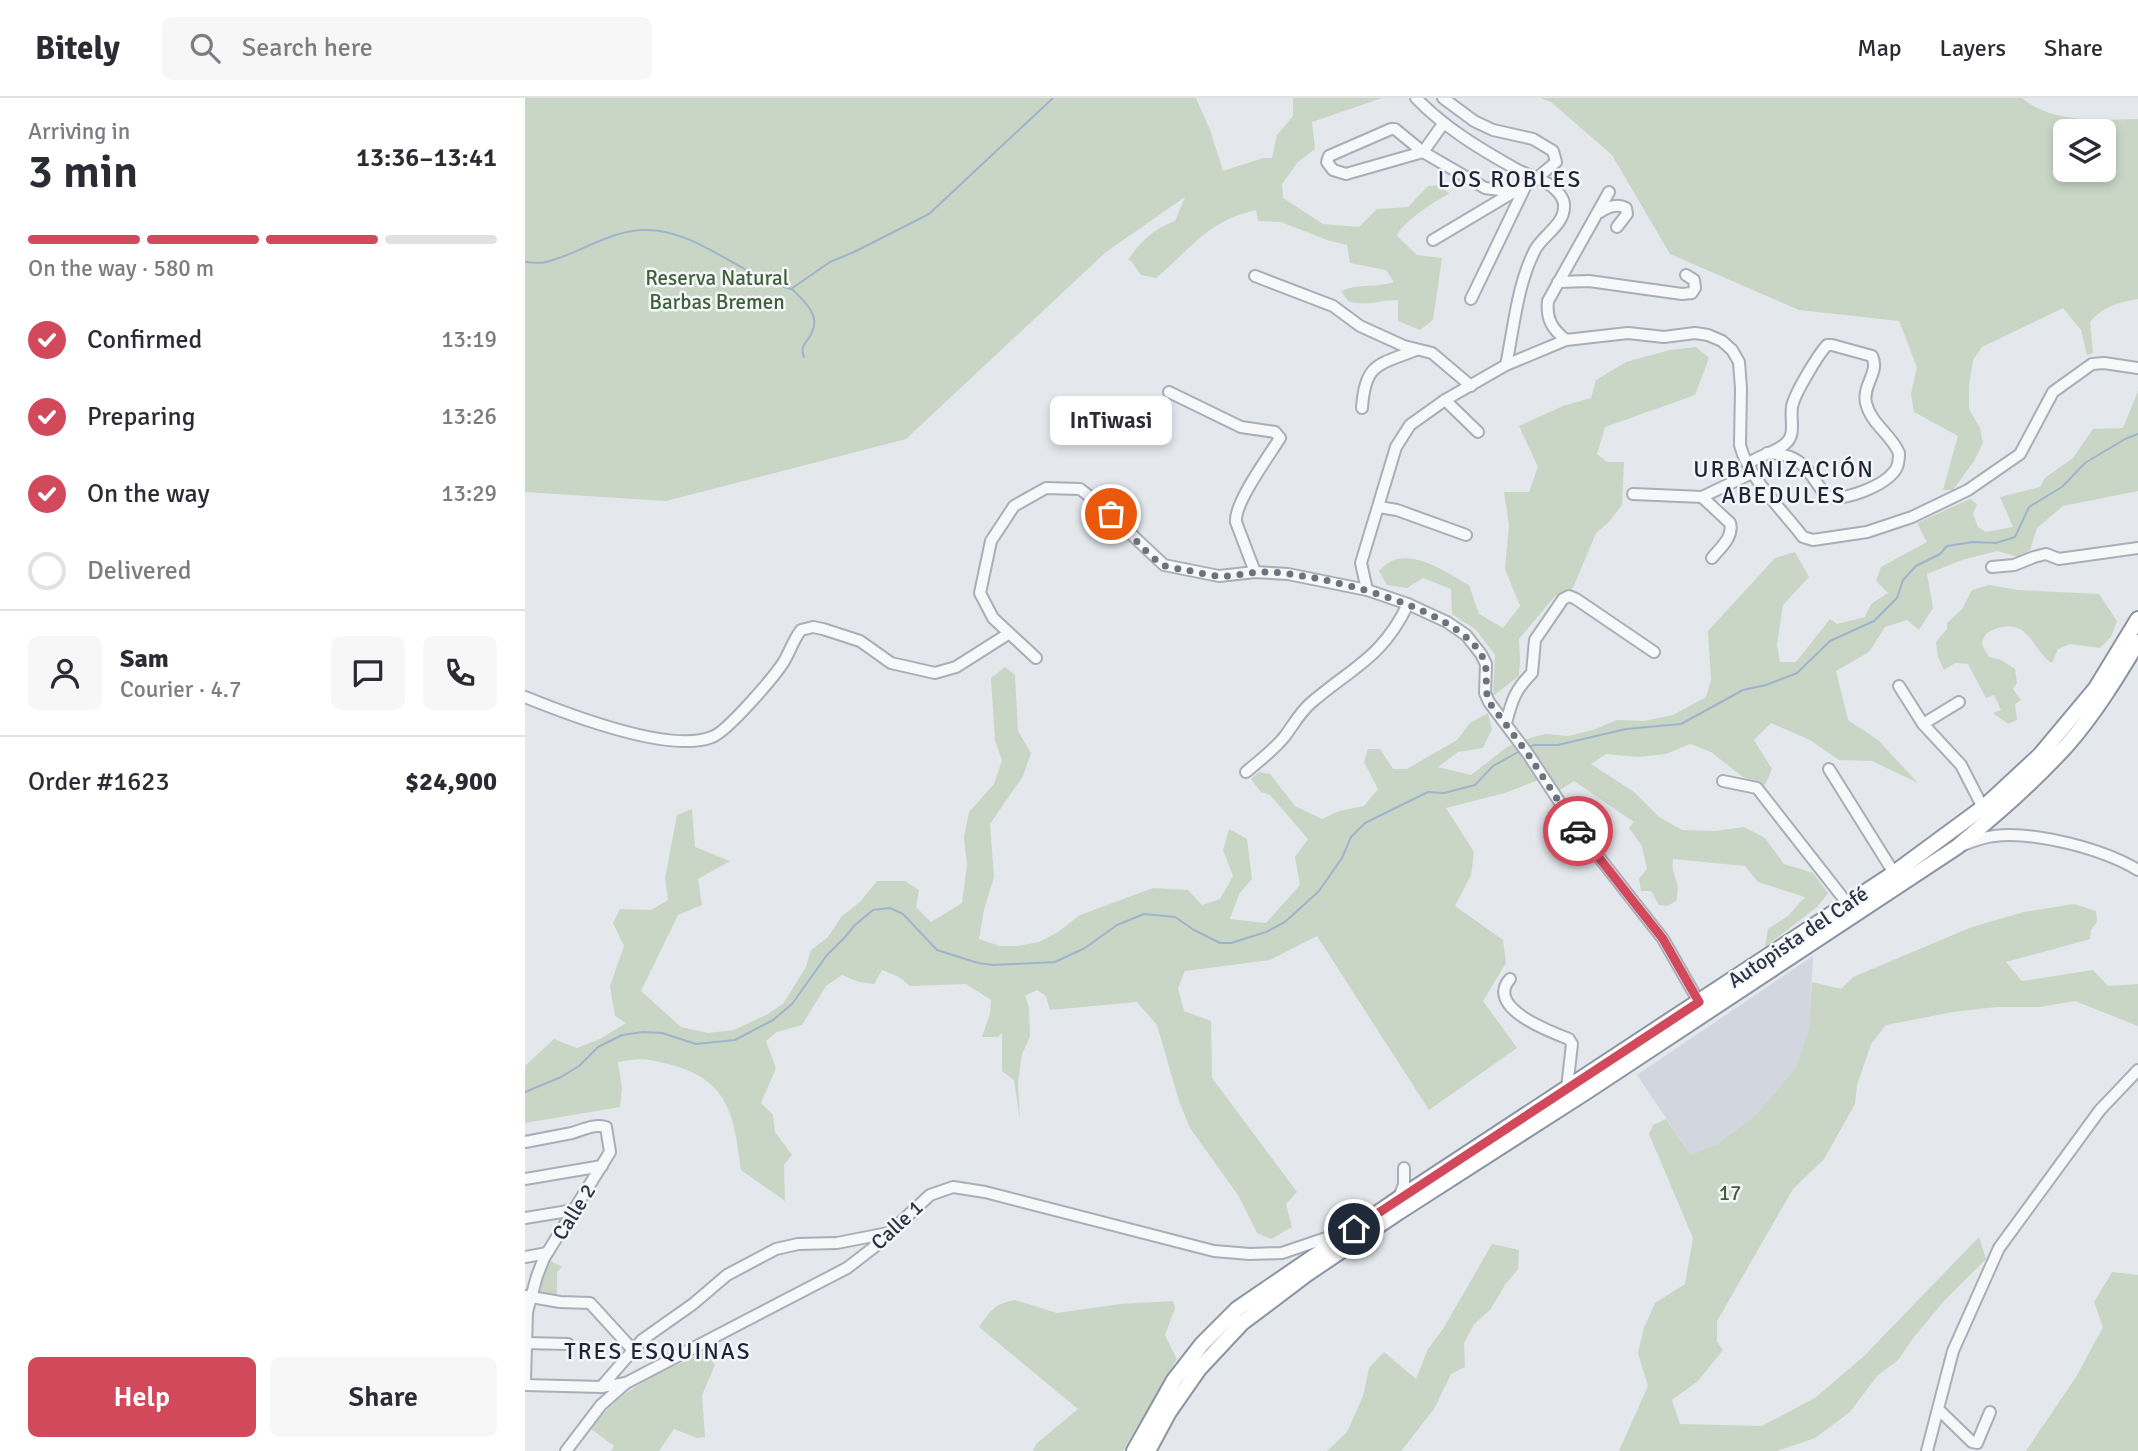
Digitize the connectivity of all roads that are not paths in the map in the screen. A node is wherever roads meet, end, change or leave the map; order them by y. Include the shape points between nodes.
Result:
1 (1416, 98) edge
2 (1443, 98) edge
3 (1443, 124) junction
4 (1423, 152) junction
5 (1537, 178) junction
6 (1526, 185) junction
7 (1514, 192) junction
8 (1609, 192) dead end
9 (1600, 212) junction
10 (1617, 228) dead end
11 (1433, 240) dead end
12 (1686, 275) dead end
13 (1255, 276) dead end
14 (1558, 282) junction
15 (1471, 299) dead end
16 (1566, 340) junction
17 (1416, 350) junction
18 (1506, 365) junction
19 (2138, 367) edge
20 (1471, 386) junction
21 (1169, 392) dead end
22 (1445, 400) junction
23 (1362, 408) dead end
24 (1478, 432) dead end
25 (1767, 453) junction
26 (1750, 468) junction
27 (1633, 494) dead end
28 (1702, 497) junction
29 (1379, 507) junction
30 (1466, 535) dead end
31 (2138, 548) edge
32 (1711, 558) dead end
33 (1992, 567) dead end
34 (1255, 572) junction
35 (1367, 590) junction
36 (1408, 604) junction
37 (2138, 619) edge
38 (1008, 634) junction
39 (2138, 642) edge
40 (1654, 652) dead end
41 (1036, 658) dead end
42 (1899, 685) dead end
43 (525, 697) edge
44 (1959, 702) dead end
45 (1506, 723) junction
46 (1923, 724) junction
47 (1829, 769) dead end
48 (1246, 772) dead end
49 (1723, 780) dead end
50 (1985, 806) junction
51 (1957, 847) junction
52 (2138, 870) edge
53 (1894, 873) junction
54 (1847, 903) junction
55 (1510, 979) dead end
56 (1699, 1002) junction
57 (2138, 1070) edge
58 (1567, 1088) junction
59 (525, 1142) edge
60 (602, 1167) junction
61 (525, 1179) edge
62 (1429, 1179) junction
63 (1398, 1199) junction
64 (574, 1210) junction
65 (525, 1218) edge
66 (1354, 1229) junction
67 (888, 1233) junction
68 (547, 1253) junction
69 (1282, 1253) junction
70 (525, 1257) edge
71 (1282, 1279) junction
72 (528, 1296) edge
73 (525, 1343) edge
74 (568, 1344) dead end
75 (633, 1350) junction
76 (525, 1379) edge
77 (625, 1383) junction
78 (525, 1385) edge
79 (601, 1387) junction
80 (1939, 1410) junction
81 (1990, 1412) dead end
82 (566, 1451) edge
83 (1134, 1451) edge
84 (1148, 1451) edge
85 (1927, 1451) edge

1 - 3 street
2 - 5 street via 1474,121 1533,139 1553,151 1556,162
3 - 4 street
3 - 5 street
4 - 4 street via 1346,174 1333,170 1328,162 1338,150 1391,129
4 - 7 street via 1485,188
5 - 6 street
5 - 18 street via 1552,186 1565,206 1557,225 1535,249 1523,280
6 - 7 street
6 - 15 street
7 - 11 street
8 - 9 street
9 - 10 street via 1620,205 1626,208
9 - 14 street
12 - 14 street via 1694,281 1692,293 1589,281
13 - 17 street via 1333,306 1360,326
14 - 16 street via 1548,301 1548,319
16 - 18 street
16 - 26 street via 1628,333 1664,337 1695,333 1722,341 1739,362 1740,445
17 - 20 street via 1432,353
17 - 23 street via 1369,373
18 - 20 street
19 - 26 street via 2092,364 2053,392 2020,454 1968,490 1867,532 1813,540 1804,537
20 - 22 street
21 - 34 street via 1241,427 1275,432 1280,438 1235,514
22 - 24 street
22 - 29 street via 1410,425 1396,447
25 - 25 street via 1791,436 1796,394 1827,345 1872,356 1875,369 1865,400 1871,416 1899,453 1897,468 1888,477 1860,492 1832,498 1794,457
25 - 26 street
26 - 28 street
27 - 28 street
28 - 32 street via 1732,529
29 - 30 street
29 - 35 street via 1361,563
31 - 33 street via 2059,559 2046,554
34 - 35 street
34 - 38 street via 1219,576 1164,565 1080,489 1045,488 1014,506 991,541 980,593
35 - 36 street
36 - 45 street via 1466,635 1486,664 1489,702
36 - 48 street via 1398,625 1371,658 1311,702 1285,737
37 - 50 highway, Autopista del Café via 2096,688 2040,755
38 - 41 street
38 - 43 street via 956,667 935,673 891,663 860,641 823,629 801,630 758,694 714,737 677,742 603,726
39 - 51 highway, Autopista del Café via 2068,743
40 - 45 street via 1569,596 1535,640 1532,673 1518,687
42 - 46 street
44 - 46 street
45 - 56 street via 1580,833 1663,939
46 - 50 street via 1956,758
47 - 53 street
49 - 54 street via 1756,788
50 - 53 highway, Autopista del Café
51 - 52 street via 1981,838 2016,836 2078,845
51 - 84 highway, Autopista del Café via 1307,1274 1242,1323 1199,1369
53 - 54 highway, Autopista del Café
54 - 56 highway, Autopista del Café
55 - 58 street via 1503,991 1512,1010 1572,1044
56 - 58 highway, Autopista del Café
57 - 80 street via 2100,1110 1999,1248 1953,1352
58 - 62 highway, Autopista del Café
59 - 60 street, Calle 2 via 591,1126 606,1128 610,1152
60 - 61 street
60 - 64 street, Calle 2
62 - 63 highway, Autopista del Café
62 - 63 street via 1418,1178 1404,1168
63 - 66 highway, Autopista del Café
64 - 65 street
64 - 68 street, Calle 2
66 - 69 street, Calle 1
66 - 71 highway, Autopista del Café
67 - 69 street, Calle 1 via 930,1195 953,1187 1214,1251
67 - 75 street via 776,1249 727,1275
67 - 77 street, Calle 1 via 833,1276
68 - 70 street
68 - 72 street, Calle 2
69 - 71 street via 1288,1268
71 - 83 highway, Autopista del Café via 1237,1309 1202,1344 1174,1380
72 - 73 street, Calle 2
72 - 75 street via 590,1303
73 - 74 street
73 - 76 street, Calle 2
75 - 79 street
77 - 79 street
77 - 82 street, Calle 1 via 601,1405
78 - 79 street
80 - 81 street via 1977,1443
80 - 85 street

